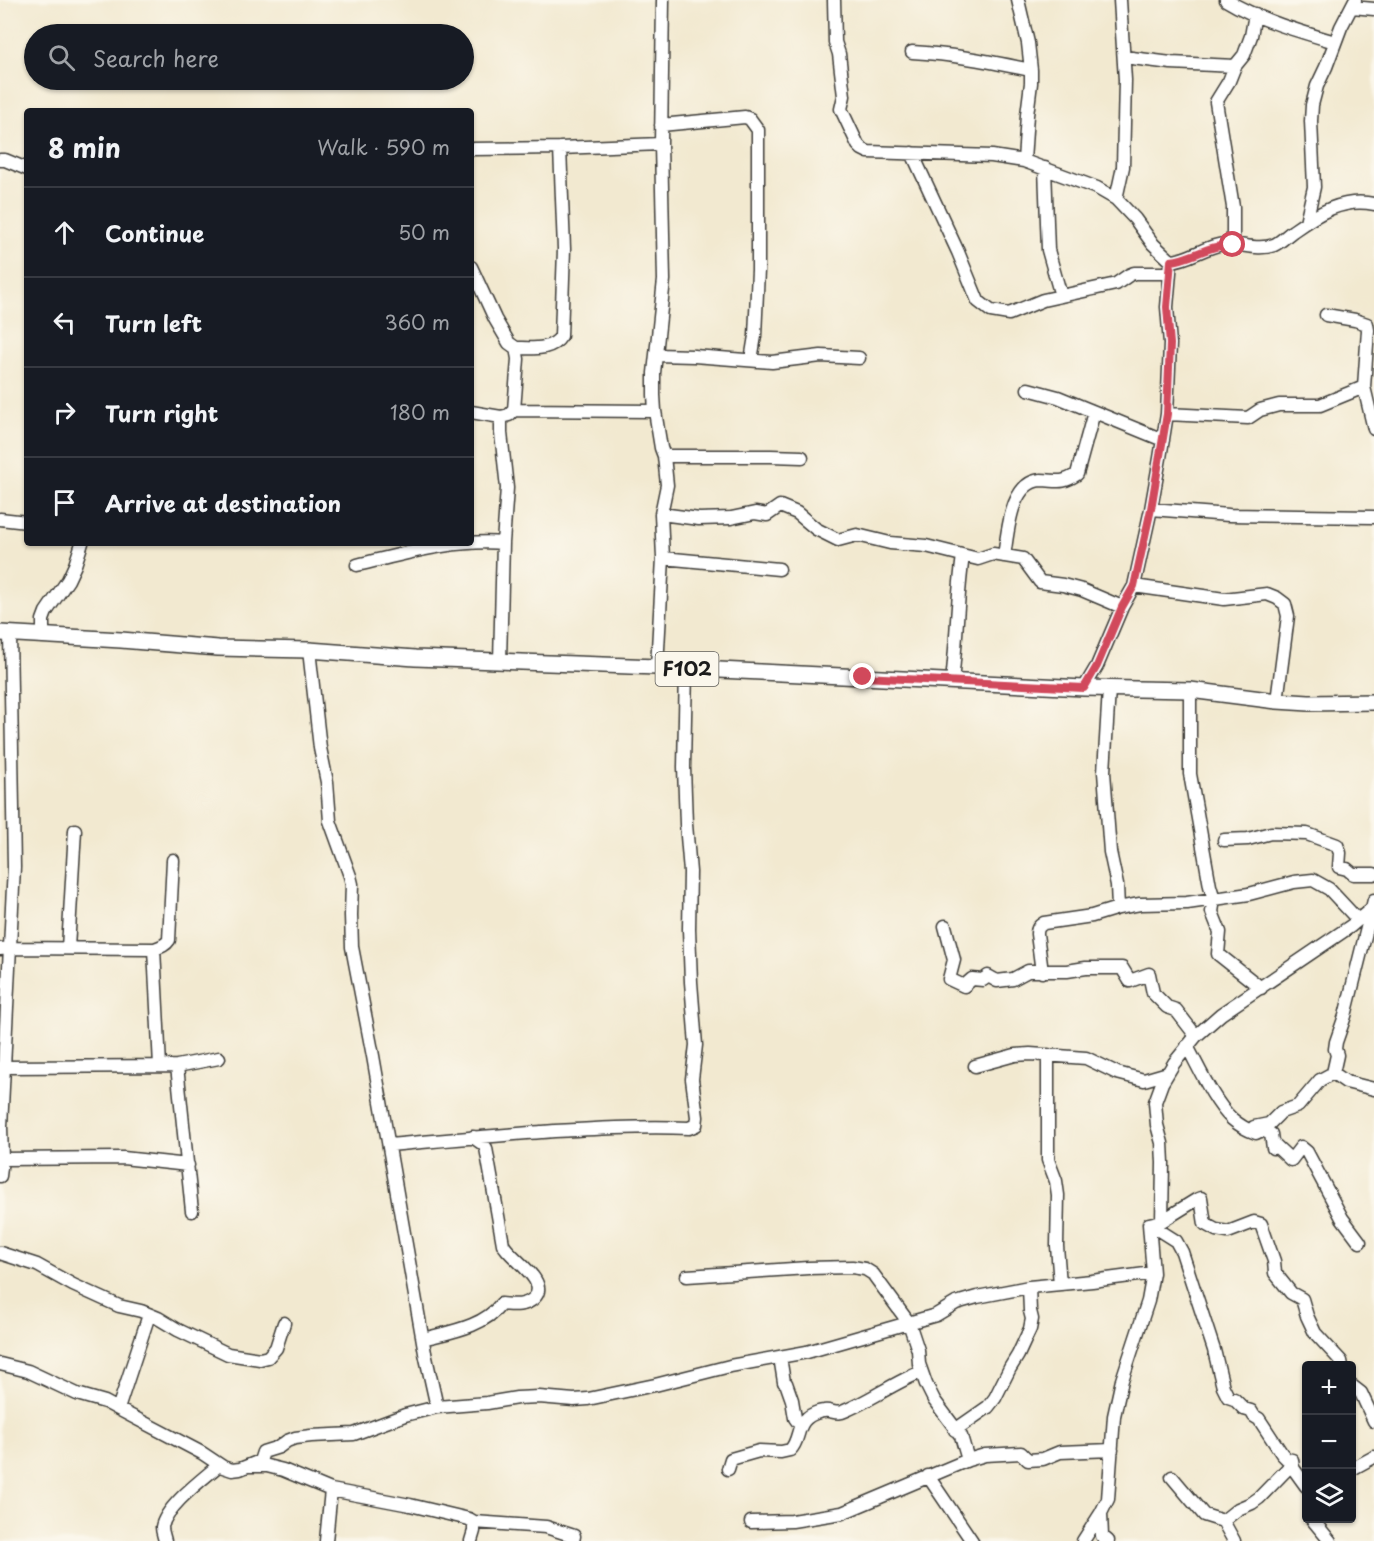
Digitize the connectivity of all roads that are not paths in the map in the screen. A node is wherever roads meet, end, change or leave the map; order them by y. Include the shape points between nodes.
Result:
1 (663, 0) edge
2 (834, 0) edge
3 (1018, 0) edge
4 (1120, 0) edge
5 (1226, 0) edge
6 (1354, 3) edge
7 (1240, 4) edge
8 (1374, 9) edge
9 (1255, 14) junction
10 (1335, 42) junction
11 (912, 52) dead end
12 (1124, 57) junction
13 (1235, 66) junction
14 (1031, 70) junction
15 (661, 126) junction
16 (661, 144) junction
17 (560, 148) junction
18 (474, 149) edge
19 (912, 153) junction
20 (0, 160) edge
21 (1024, 161) junction
22 (24, 168) edge
23 (1045, 168) junction
24 (1116, 199) junction
25 (1374, 204) edge
26 (1306, 222) junction
27 (1233, 245) junction
28 (1170, 267) junction
29 (474, 274) edge
30 (1061, 296) junction
31 (1326, 315) dead end
32 (516, 348) junction
33 (656, 355) junction
34 (859, 358) dead end
35 (752, 360) junction
36 (1364, 387) junction
37 (1028, 389) dead end
38 (514, 410) junction
39 (655, 411) junction
40 (474, 412) edge
41 (1094, 412) junction
42 (1167, 414) junction
43 (501, 417) junction
44 (1374, 429) edge
45 (1163, 440) junction
46 (664, 456) junction
47 (802, 457) dead end
48 (1151, 509) junction
49 (661, 514) junction
50 (1374, 518) edge
51 (0, 519) edge
52 (24, 522) edge
53 (474, 543) edge
54 (502, 543) junction
55 (81, 546) edge
56 (429, 546) edge
57 (963, 556) junction
58 (1004, 556) junction
59 (663, 558) junction
60 (357, 565) dead end
61 (778, 569) dead end
62 (1134, 586) junction
63 (1122, 607) junction
64 (5, 633) edge
65 (43, 635) junction
66 (309, 650) junction
67 (501, 662) junction
68 (657, 667) junction
69 (686, 669) junction
70 (952, 681) junction
71 (1084, 688) junction
72 (1109, 689) junction
73 (1190, 690) junction
74 (1277, 700) junction
75 (1374, 702) edge
76 (75, 830) dead end
77 (1224, 840) dead end
78 (173, 860) dead end
79 (1374, 874) edge
80 (1214, 900) junction
81 (1373, 905) edge
82 (1118, 908) junction
83 (1358, 920) junction
84 (945, 926) dead end
85 (5, 948) edge
86 (68, 948) junction
87 (154, 949) junction
88 (1042, 972) junction
89 (1261, 988) junction
90 (1196, 1036) junction
91 (1187, 1046) junction
92 (1048, 1055) junction
93 (219, 1058) dead end
94 (3, 1063) edge
95 (160, 1066) junction
96 (177, 1066) junction
97 (975, 1066) dead end
98 (1333, 1072) junction
99 (1168, 1073) junction
100 (1374, 1089) edge
101 (1245, 1129) junction
102 (473, 1137) junction
103 (1, 1144) edge
104 (389, 1145) junction
105 (2, 1159) junction
106 (188, 1165) junction
107 (0, 1176) edge
108 (192, 1211) dead end
109 (1162, 1221) junction
110 (1149, 1224) junction
111 (1360, 1242) dead end
112 (0, 1253) edge
113 (1153, 1273) junction
114 (687, 1276) dead end
115 (1060, 1284) junction
116 (1029, 1287) junction
117 (149, 1315) junction
118 (284, 1323) dead end
119 (909, 1323) junction
120 (423, 1339) junction
121 (780, 1357) junction
122 (1341, 1361) edge
123 (0, 1364) edge
124 (921, 1372) junction
125 (1356, 1390) edge
126 (437, 1407) junction
127 (118, 1409) junction
128 (805, 1420) junction
129 (1374, 1421) edge
130 (955, 1430) junction
131 (1112, 1450) junction
132 (1374, 1457) edge
133 (968, 1460) junction
134 (1292, 1464) junction
135 (219, 1465) junction
136 (251, 1466) junction
137 (1356, 1467) edge
138 (728, 1469) dead end
139 (928, 1476) junction
140 (1172, 1477) dead end
141 (315, 1478) dead end
142 (1302, 1480) edge
143 (331, 1490) junction
144 (1101, 1513) junction
145 (1223, 1521) junction
146 (474, 1522) junction
147 (751, 1522) dead end
148 (1315, 1523) edge
149 (165, 1541) edge
150 (326, 1541) edge
151 (471, 1541) edge
152 (573, 1541) edge
153 (972, 1541) edge
154 (1083, 1541) edge
155 (1108, 1541) edge
156 (1234, 1541) edge
157 (1330, 1541) edge

1 - 15 street
2 - 19 street via 842,109 858,145 868,152
3 - 14 street
4 - 12 street
5 - 7 street
6 - 8 street
6 - 10 street
7 - 9 street
9 - 10 street
9 - 13 street via 1244,55
10 - 26 street via 1312,105 1314,187
11 - 14 street
12 - 13 street
12 - 24 street via 1123,167
13 - 27 street via 1216,102 1233,207
14 - 21 street
15 - 16 street
15 - 35 street via 745,117 758,130 758,270
16 - 17 street
16 - 33 street via 664,280
17 - 18 street
17 - 32 street via 564,241 561,336 551,346
19 - 21 street
19 - 30 street via 978,301 991,311 1010,314
20 - 22 street
21 - 23 street
23 - 24 street
23 - 30 street via 1048,250
24 - 28 street
25 - 26 street via 1358,201 1328,208
26 - 27 street via 1278,244 1263,248
27 - 28 street via 1204,250
28 - 30 street via 1134,273 1116,284
28 - 42 street
29 - 32 street via 495,319
31 - 36 street via 1367,324
32 - 38 street
33 - 35 street
33 - 39 street
34 - 35 street
36 - 42 street via 1320,405 1279,405 1248,418
36 - 44 street
37 - 41 street
38 - 39 street
38 - 43 street
39 - 46 street
40 - 43 street
41 - 45 street
41 - 58 street via 1077,474 1059,482 1031,483 1019,494
42 - 45 street
43 - 54 street via 507,488
45 - 48 street
46 - 47 street
46 - 49 street via 667,484
48 - 50 street
48 - 62 street
49 - 57 street via 731,518 767,515 780,506 838,540 857,535
49 - 59 street
51 - 52 street
53 - 54 street
54 - 67 street
55 - 65 street via 68,580 46,612
56 - 60 street
57 - 58 street
57 - 70 street
58 - 63 street via 1023,559 1040,582 1082,590
59 - 61 street
59 - 68 street
62 - 63 street
62 - 74 street via 1224,599 1267,594 1285,604 1288,616
63 - 71 street
64 - 65 main road, F102
64 - 85 street via 14,867
65 - 66 main road, F102 via 218,648
66 - 67 main road, F102
66 - 104 street via 330,821 352,884 352,946
67 - 68 main road, F102
68 - 69 main road, F102
69 - 70 main road, F102
69 - 102 street via 684,767 696,1125
70 - 71 main road, F102
71 - 72 main road, F102
72 - 73 main road, F102
72 - 82 street via 1104,772
73 - 74 main road, F102
73 - 80 street via 1190,774
74 - 75 main road, F102
76 - 86 street
77 - 79 street via 1271,833 1307,834 1337,844 1339,867 1353,874
78 - 87 street via 169,940
80 - 82 street
80 - 83 street via 1313,880 1329,889
80 - 89 street via 1212,912 1220,932 1218,954
81 - 83 street
81 - 98 street via 1336,1042
82 - 88 street via 1039,926
83 - 89 street
84 - 88 street via 954,960 949,980 964,987 972,979 983,981 988,976 997,981 1013,979 1028,971
85 - 86 street
85 - 94 street
86 - 87 street
87 - 95 street
88 - 90 street via 1122,968 1130,981 1149,974 1153,993 1176,1010
89 - 90 street
90 - 91 street
91 - 99 street
91 - 101 street via 1217,1099
92 - 97 street via 1015,1055
92 - 99 street via 1086,1058 1117,1073 1144,1080
92 - 115 street via 1048,1160 1058,1195
93 - 96 street
94 - 95 street
94 - 103 street
95 - 96 street
96 - 106 street
98 - 100 street via 1346,1082
98 - 101 street via 1320,1080 1298,1106 1281,1112 1269,1124
99 - 109 street via 1155,1102 1162,1143
101 - 111 street via 1271,1134 1273,1148 1276,1146 1291,1160 1301,1147
102 - 104 street
102 - 120 street via 486,1148 503,1244 532,1274 537,1292 528,1302 515,1306 501,1304 494,1313 462,1329
103 - 105 street
104 - 120 street
105 - 106 street via 123,1158
105 - 107 street
106 - 108 street
109 - 110 street
109 - 122 street via 1202,1198 1205,1224 1216,1230 1228,1232 1254,1222 1261,1224 1275,1273 1291,1293 1302,1299 1315,1333
110 - 113 street
110 - 134 street via 1176,1241 1182,1252 1228,1397 1259,1419
112 - 117 street via 37,1265 120,1306
113 - 115 street
113 - 131 street via 1122,1380
114 - 119 street via 808,1268 865,1269 873,1274
115 - 116 street
116 - 119 street via 956,1303 936,1315
116 - 130 street via 1032,1319 1018,1355 988,1407
117 - 118 street via 228,1354 260,1359 273,1354
117 - 127 street
119 - 121 street
119 - 124 street
120 - 126 street
121 - 126 street via 588,1399 528,1398
121 - 128 street via 795,1418
123 - 127 street via 28,1371
124 - 128 street via 865,1402 838,1413 824,1411
124 - 130 street
125 - 129 street
126 - 136 street via 354,1434 295,1438 263,1452 260,1461
127 - 135 street
128 - 138 street via 790,1450 759,1451 731,1459
130 - 133 street
131 - 133 street via 1060,1452 1043,1459 1028,1460 1021,1453 1014,1453
131 - 144 street via 1108,1499
132 - 137 street
133 - 139 street
134 - 142 street
134 - 145 street via 1259,1498
135 - 136 street via 232,1470
135 - 149 street via 173,1506 164,1519
136 - 143 street via 283,1470
139 - 147 street via 842,1514
139 - 153 street
140 - 145 street via 1204,1515
141 - 143 street
143 - 146 street
143 - 150 street
144 - 154 street
144 - 155 street via 1102,1536
145 - 156 street
146 - 151 street
146 - 152 street via 546,1527 574,1536
148 - 157 street

